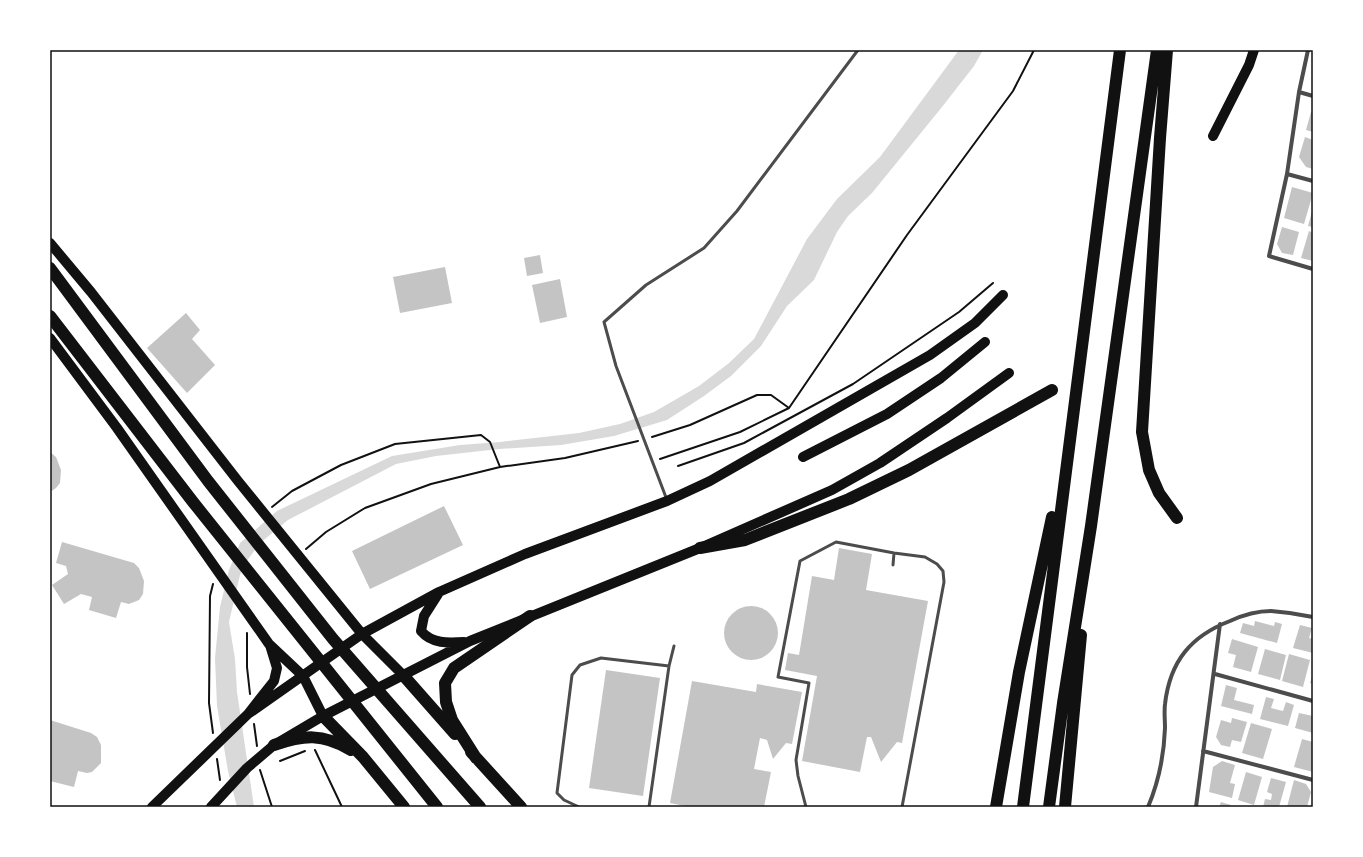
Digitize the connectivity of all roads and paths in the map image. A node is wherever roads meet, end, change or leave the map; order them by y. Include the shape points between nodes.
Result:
1 (858, 50) edge
2 (1034, 50) edge
3 (1120, 50) edge
4 (1157, 50) edge
5 (1168, 50) edge
6 (1254, 50) edge
7 (1308, 50) edge
8 (1299, 92) junction
9 (1313, 96) edge
10 (1213, 136) dead end
11 (1287, 174) junction
12 (1313, 181) edge
13 (50, 243) edge
14 (50, 268) edge
15 (1313, 269) edge
16 (993, 283) dead end
17 (1002, 295) dead end
18 (50, 316) edge
19 (50, 338) edge
20 (984, 342) dead end
21 (1008, 373) dead end
22 (1052, 390) dead end
23 (1071, 432) junction
24 (490, 442) dead end
25 (803, 457) dead end
26 (653, 461) junction
27 (678, 466) dead end
28 (668, 501) junction
29 (1178, 518) dead end
30 (1091, 526) junction
31 (700, 548) junction
32 (894, 554) junction
33 (304, 557) junction
34 (893, 565) dead end
35 (439, 592) junction
36 (530, 616) junction
37 (1313, 617) edge
38 (1220, 624) junction
39 (247, 628) dead end
40 (362, 634) junction
41 (470, 641) junction
42 (269, 644) junction
43 (674, 646) dead end
44 (668, 666) junction
45 (1214, 674) junction
46 (403, 675) junction
47 (303, 676) junction
48 (265, 697) junction
49 (251, 700) dead end
50 (1313, 701) edge
51 (323, 716) junction
52 (254, 724) dead end
53 (274, 745) junction
54 (257, 747) dead end
55 (314, 748) dead end
56 (307, 750) dead end
57 (1203, 751) junction
58 (364, 757) junction
59 (476, 758) junction
60 (280, 761) dead end
61 (260, 763) dead end
62 (1313, 780) edge
63 (152, 807) edge
64 (211, 807) edge
65 (272, 807) edge
66 (342, 807) edge
67 (404, 807) edge
68 (437, 807) edge
69 (480, 807) edge
70 (521, 807) edge
71 (579, 807) edge
72 (648, 807) edge
73 (806, 807) edge
74 (902, 807) edge
75 (996, 807) edge
76 (1023, 807) edge
77 (1050, 807) edge
78 (1065, 807) edge
79 (1148, 807) edge
80 (1196, 807) edge

1 - 26 lane via 737,211 704,248 646,285 604,322 616,366
2 - 26 path via 1013,92 906,235 789,408 740,432
3 - 23 highway
4 - 30 highway
5 - 29 highway via 1160,138 1142,432 1149,470 1159,493
6 - 10 main road
7 - 8 street
8 - 9 street
8 - 11 street
11 - 12 street
11 - 15 street via 1269,256
13 - 33 main road via 238,481
14 - 69 highway via 208,481 333,639
16 - 27 path via 959,312 853,384 744,442
17 - 28 main road via 975,323 930,355 710,481
18 - 68 highway via 193,502
19 - 42 main road via 261,629
20 - 25 main road via 941,378 887,414
21 - 31 main road via 947,418 832,490
22 - 31 highway via 909,470 849,499 745,540
23 - 75 highway via 1019,672
23 - 76 highway
24 - 33 path via 500,467 431,484 364,508 326,532
26 - 28 lane
28 - 35 main road via 525,554
30 - 77 highway via 1062,703
30 - 78 highway
31 - 36 main road
32 - 34 lane
32 - 73 lane via 836,542 800,561 778,677 809,683 796,760
32 - 74 lane via 925,557 943,571 944,582
33 - 40 main road
35 - 40 main road
35 - 41 main road via 424,616 421,631 426,636 444,643
36 - 41 main road
36 - 59 highway via 454,668 445,683 446,702 452,720
37 - 38 street via 1269,611 1240,616
38 - 45 street
38 - 79 street via 1193,641 1183,654 1168,686 1164,705 1162,764
39 - 49 path via 247,667
40 - 46 main road
40 - 47 main road
41 - 46 main road
42 - 47 main road
42 - 48 main road via 277,668 274,681
43 - 44 lane
44 - 71 lane via 601,658 580,666 572,675 556,793
44 - 72 lane
45 - 50 street
45 - 57 street
46 - 51 main road
46 - 59 highway
47 - 48 main road
47 - 51 main road
48 - 63 main road
51 - 53 main road
51 - 58 highway
52 - 54 path
53 - 58 highway via 295,738 314,736 341,744
53 - 64 main road via 247,768
55 - 66 path
56 - 60 path
57 - 62 street
57 - 80 street
58 - 67 highway
59 - 70 highway
61 - 65 path via 264,787

